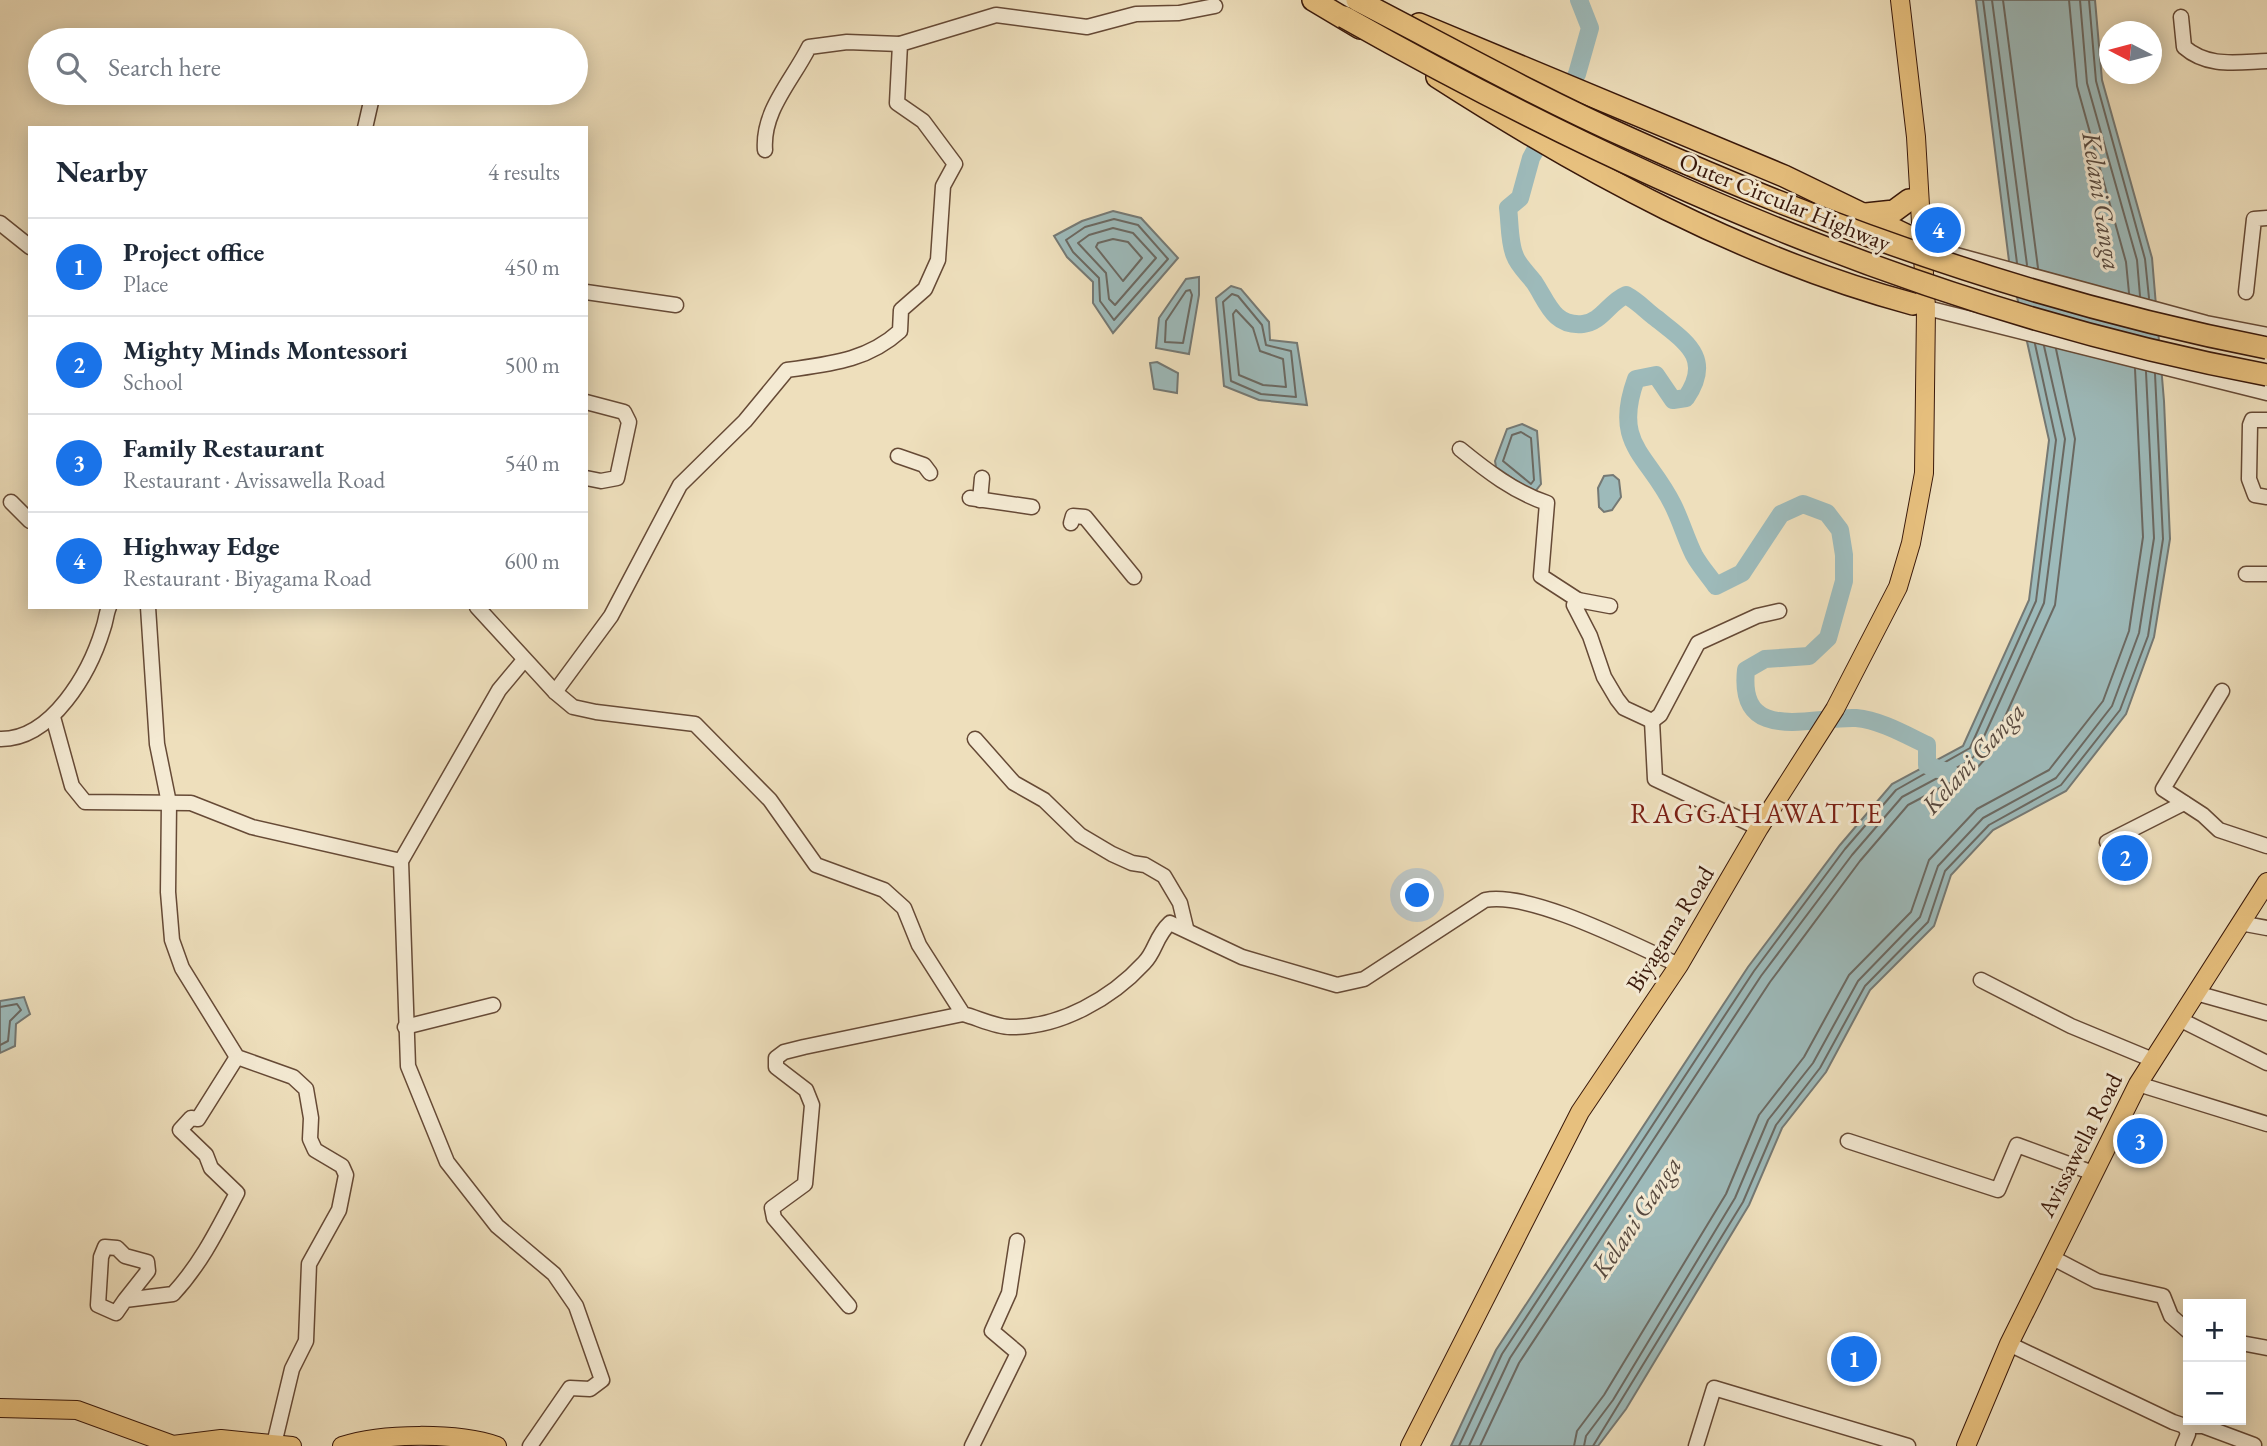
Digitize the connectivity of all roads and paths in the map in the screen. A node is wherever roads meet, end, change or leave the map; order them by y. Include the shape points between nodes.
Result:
1 (1313, 0) edge
2 (1358, 0) edge
3 (1900, 0) edge
4 (1215, 6) dead end
5 (1344, 17) junction
6 (2181, 17) dead end
7 (900, 44) junction
8 (2267, 61) edge
9 (1910, 90) junction
10 (370, 105) edge
11 (365, 126) edge
12 (765, 150) dead end
13 (1909, 200) junction
14 (1866, 214) junction
15 (2267, 218) edge
16 (0, 223) edge
17 (1916, 240) junction
18 (28, 245) edge
19 (588, 292) edge
20 (2246, 292) dead end
21 (676, 305) dead end
22 (1919, 306) junction
23 (2267, 335) edge
24 (2267, 348) edge
25 (2267, 375) edge
26 (2267, 393) edge
27 (588, 403) edge
28 (2267, 420) edge
29 (1460, 449) dead end
30 (898, 456) dead end
31 (930, 473) dead end
32 (588, 478) edge
33 (982, 478) dead end
34 (2267, 497) edge
35 (11, 502) dead end
36 (1032, 507) dead end
37 (28, 519) edge
38 (1071, 523) dead end
39 (2246, 574) dead end
40 (2267, 574) edge
41 (1134, 577) dead end
42 (1578, 600) junction
43 (1610, 606) dead end
44 (108, 609) edge
45 (148, 609) edge
46 (479, 609) edge
47 (1779, 611) dead end
48 (524, 660) junction
49 (2222, 691) dead end
50 (555, 692) junction
51 (52, 717) junction
52 (1652, 721) junction
53 (0, 739) edge
54 (975, 739) dead end
55 (169, 803) junction
56 (2184, 803) junction
57 (1759, 828) junction
58 (2107, 842) dead end
59 (2267, 846) edge
60 (401, 861) junction
61 (2267, 882) edge
62 (2240, 923) junction
63 (1186, 928) junction
64 (2267, 928) edge
65 (1679, 965) junction
66 (1980, 980) dead end
67 (2196, 993) junction
68 (493, 1005) dead end
69 (2267, 1013) edge
70 (963, 1014) junction
71 (2179, 1019) junction
72 (405, 1027) junction
73 (237, 1057) junction
74 (2153, 1060) junction
75 (2267, 1063) edge
76 (2138, 1084) junction
77 (2267, 1124) edge
78 (1847, 1141) dead end
79 (2093, 1173) junction
80 (1017, 1241) dead end
81 (2051, 1257) junction
82 (125, 1300) junction
83 (849, 1306) dead end
84 (2183, 1327) edge
85 (2009, 1344) junction
86 (2246, 1344) edge
87 (2267, 1348) edge
88 (0, 1408) edge
89 (2185, 1426) junction
90 (137, 1441) edge
91 (173, 1445) edge
92 (283, 1445) edge
93 (2254, 1445) edge
94 (342, 1446) edge
95 (497, 1446) edge
96 (530, 1446) edge
97 (972, 1446) edge
98 (1410, 1446) edge
99 (1696, 1446) edge
100 (1908, 1446) edge
101 (1966, 1446) edge
102 (2183, 1446) edge

1 - 5 highway, Outer Circular Highway
2 - 14 highway, bridge
2 - 24 highway, Outer Circular Highway, bridge via 1629,138 1887,243 2086,306
3 - 9 main road, Biyagama Road
4 - 7 street via 1136,14 1087,27 996,15
5 - 22 highway, bridge via 1575,162 1699,224 1835,279
5 - 25 highway, Outer Circular Highway, bridge via 1465,86 1621,164 1850,257 2081,332
6 - 8 street via 2184,47 2197,58
7 - 12 street via 847,42 808,47 769,118 763,133
7 - 50 street via 897,103 923,121 955,164 943,186 939,260 925,289 901,310 900,331 886,343 852,360 787,370 745,421 680,485 611,616
9 - 13 main road, Biyagama Road via 1906,139
9 - 17 main road, Biyagama Road via 1916,137
10 - 11 street
13 - 14 highway via 1894,211
13 - 17 main road, Biyagama Road
14 - 17 highway
15 - 20 street via 2254,219
16 - 18 street
17 - 22 main road, Biyagama Road
17 - 23 street via 1999,268
19 - 21 street
22 - 26 street
22 - 57 main road, Biyagama Road via 1924,473 1912,543 1898,587 1835,709
27 - 32 street via 624,412 629,422 617,478
28 - 34 street via 2252,420 2250,425 2249,479 2255,495
29 - 42 street via 1497,478 1547,503 1541,576
30 - 31 street via 924,465
33 - 36 street via 975,499
35 - 37 street
38 - 41 street via 1073,516 1085,517
39 - 40 street
42 - 43 street
42 - 52 street via 1574,609 1617,699 1624,708
44 - 51 street via 86,667 70,697
45 - 55 street via 157,744
46 - 48 street
47 - 52 street via 1698,643 1660,715
48 - 50 street
48 - 60 street via 499,690
49 - 56 street via 2164,789
50 - 70 street via 573,707 695,724 770,800 816,865 884,890 904,908 919,945
51 - 53 street via 33,729
51 - 55 street via 78,797 107,804
52 - 57 street via 1655,779
54 - 63 street via 1014,783 1044,800 1080,835 1164,876 1180,903
55 - 60 street via 191,803 264,830
55 - 73 street via 172,940 182,968
56 - 58 street
56 - 59 street via 2219,830
57 - 65 main road, Biyagama Road
60 - 72 street
61 - 62 main road, Avissawella Road
62 - 64 street
62 - 67 main road, Avissawella Road
63 - 65 street via 1242,957 1337,985 1364,979 1485,900 1497,898 1595,926
63 - 70 street via 1170,923 1158,934 1146,961 1116,988 1070,1016 1009,1027
65 - 98 main road, Biyagama Road via 1580,1112
66 - 74 street via 2071,1026
67 - 69 street
67 - 71 main road, Avissawella Road
68 - 72 street
70 - 83 street via 804,1047 776,1058 775,1067 806,1090 812,1105 805,1184 772,1208 774,1218
71 - 74 main road, Avissawella Road
71 - 75 street
72 - 96 street via 408,1066 447,1162 497,1226 554,1274 576,1306 601,1380 590,1389 570,1388
73 - 82 street via 198,1119 191,1118 180,1130 237,1192 211,1245 173,1294
73 - 92 street via 293,1077 306,1088 315,1150 342,1166 346,1175 339,1210 310,1264 306,1341 292,1369
74 - 76 main road, Avissawella Road
76 - 77 street
76 - 79 main road, Avissawella Road
78 - 79 street via 1998,1191 2017,1145
79 - 81 main road, Avissawella Road
80 - 97 street via 1009,1293 992,1331 1018,1353
81 - 84 street via 2097,1281 2163,1296 2171,1316
81 - 85 main road, Avissawella Road
82 - 82 street via 148,1271 147,1262 106,1247 101,1257 98,1305 116,1313
85 - 89 street
85 - 101 main road, Avissawella Road
86 - 87 street
88 - 90 main road via 77,1410
89 - 93 street via 2203,1426
89 - 102 street via 2188,1434
90 - 91 main road
91 - 92 main road via 221,1439
94 - 95 main road via 396,1436 473,1440
99 - 100 street via 1714,1388

